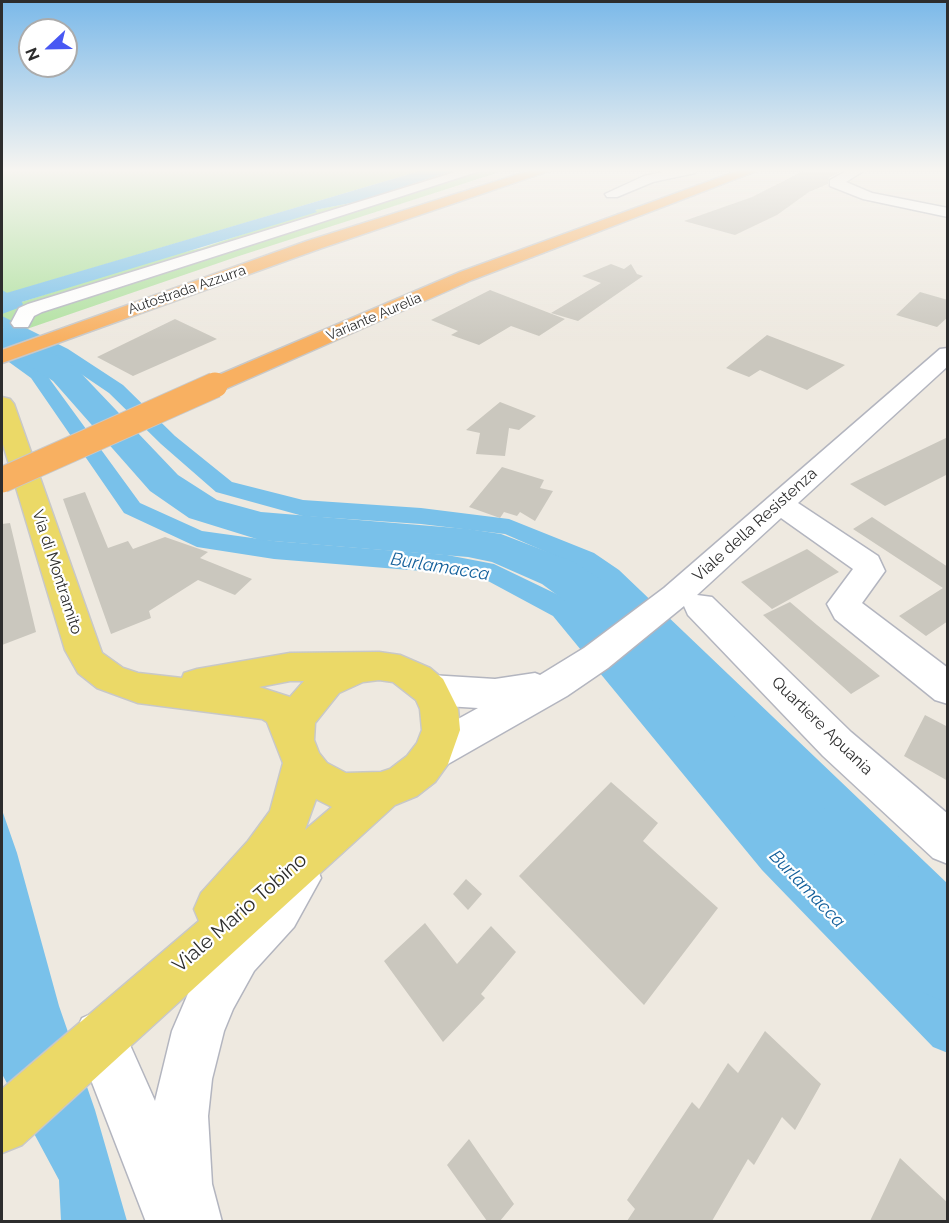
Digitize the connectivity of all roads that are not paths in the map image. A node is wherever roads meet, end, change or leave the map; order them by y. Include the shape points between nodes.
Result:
1 (294, 227) edge
2 (343, 227) edge
3 (365, 227) edge
4 (584, 227) edge
5 (21, 323) dead end
6 (59, 330) junction
7 (2, 346) edge
8 (948, 354) edge
9 (2, 357) edge
10 (211, 381) junction
11 (2, 404) edge
12 (2, 465) edge
13 (2, 480) edge
14 (779, 503) junction
15 (687, 601) junction
16 (359, 668) junction
17 (566, 678) junction
18 (948, 689) edge
19 (163, 690) junction
20 (430, 690) junction
21 (299, 752) junction
22 (434, 752) junction
23 (381, 791) junction
24 (948, 843) edge
25 (318, 844) junction
26 (90, 1045) junction
27 (2, 1125) edge
28 (176, 1221) edge
29 (192, 1221) edge

1 - 5 street via 35,308 26,312
2 - 6 highway, Autostrada Azzurra
3 - 6 highway, Autostrada Azzurra
4 - 10 highway, Variante Aurelia
6 - 7 highway, Autostrada Azzurra
6 - 9 highway, Autostrada Azzurra
8 - 14 street, Viale della Resistenza
10 - 12 highway, Variante Aurelia
10 - 13 highway, Variante Aurelia, bridge
11 - 19 main road, Via di Montramito via 86,657 110,678 138,688
14 - 15 street, Viale della Resistenza
14 - 18 street via 867,564 869,571 843,604
15 - 17 street, Viale della Resistenza
15 - 24 street, Quartiere Apuania
16 - 19 main road, Via di Montramito via 290,667
16 - 20 main road via 400,669
16 - 21 main road via 326,682 313,694 296,723
17 - 20 street, Viale della Resistenza via 495,694
17 - 22 street, Viale della Resistenza
19 - 21 main road, Via di Montramito via 267,704 281,711
20 - 22 main road via 439,709 441,730
21 - 23 main road via 313,776 343,792
21 - 26 main road, Viale Mario Tobino via 293,807 264,857
22 - 23 main road via 403,783
23 - 25 main road, Viale Mario Tobino
25 - 26 main road, Viale Mario Tobino
25 - 29 street via 278,911 237,954 198,1031 180,1116 183,1184
26 - 27 main road, Viale Mario Tobino
26 - 28 street

